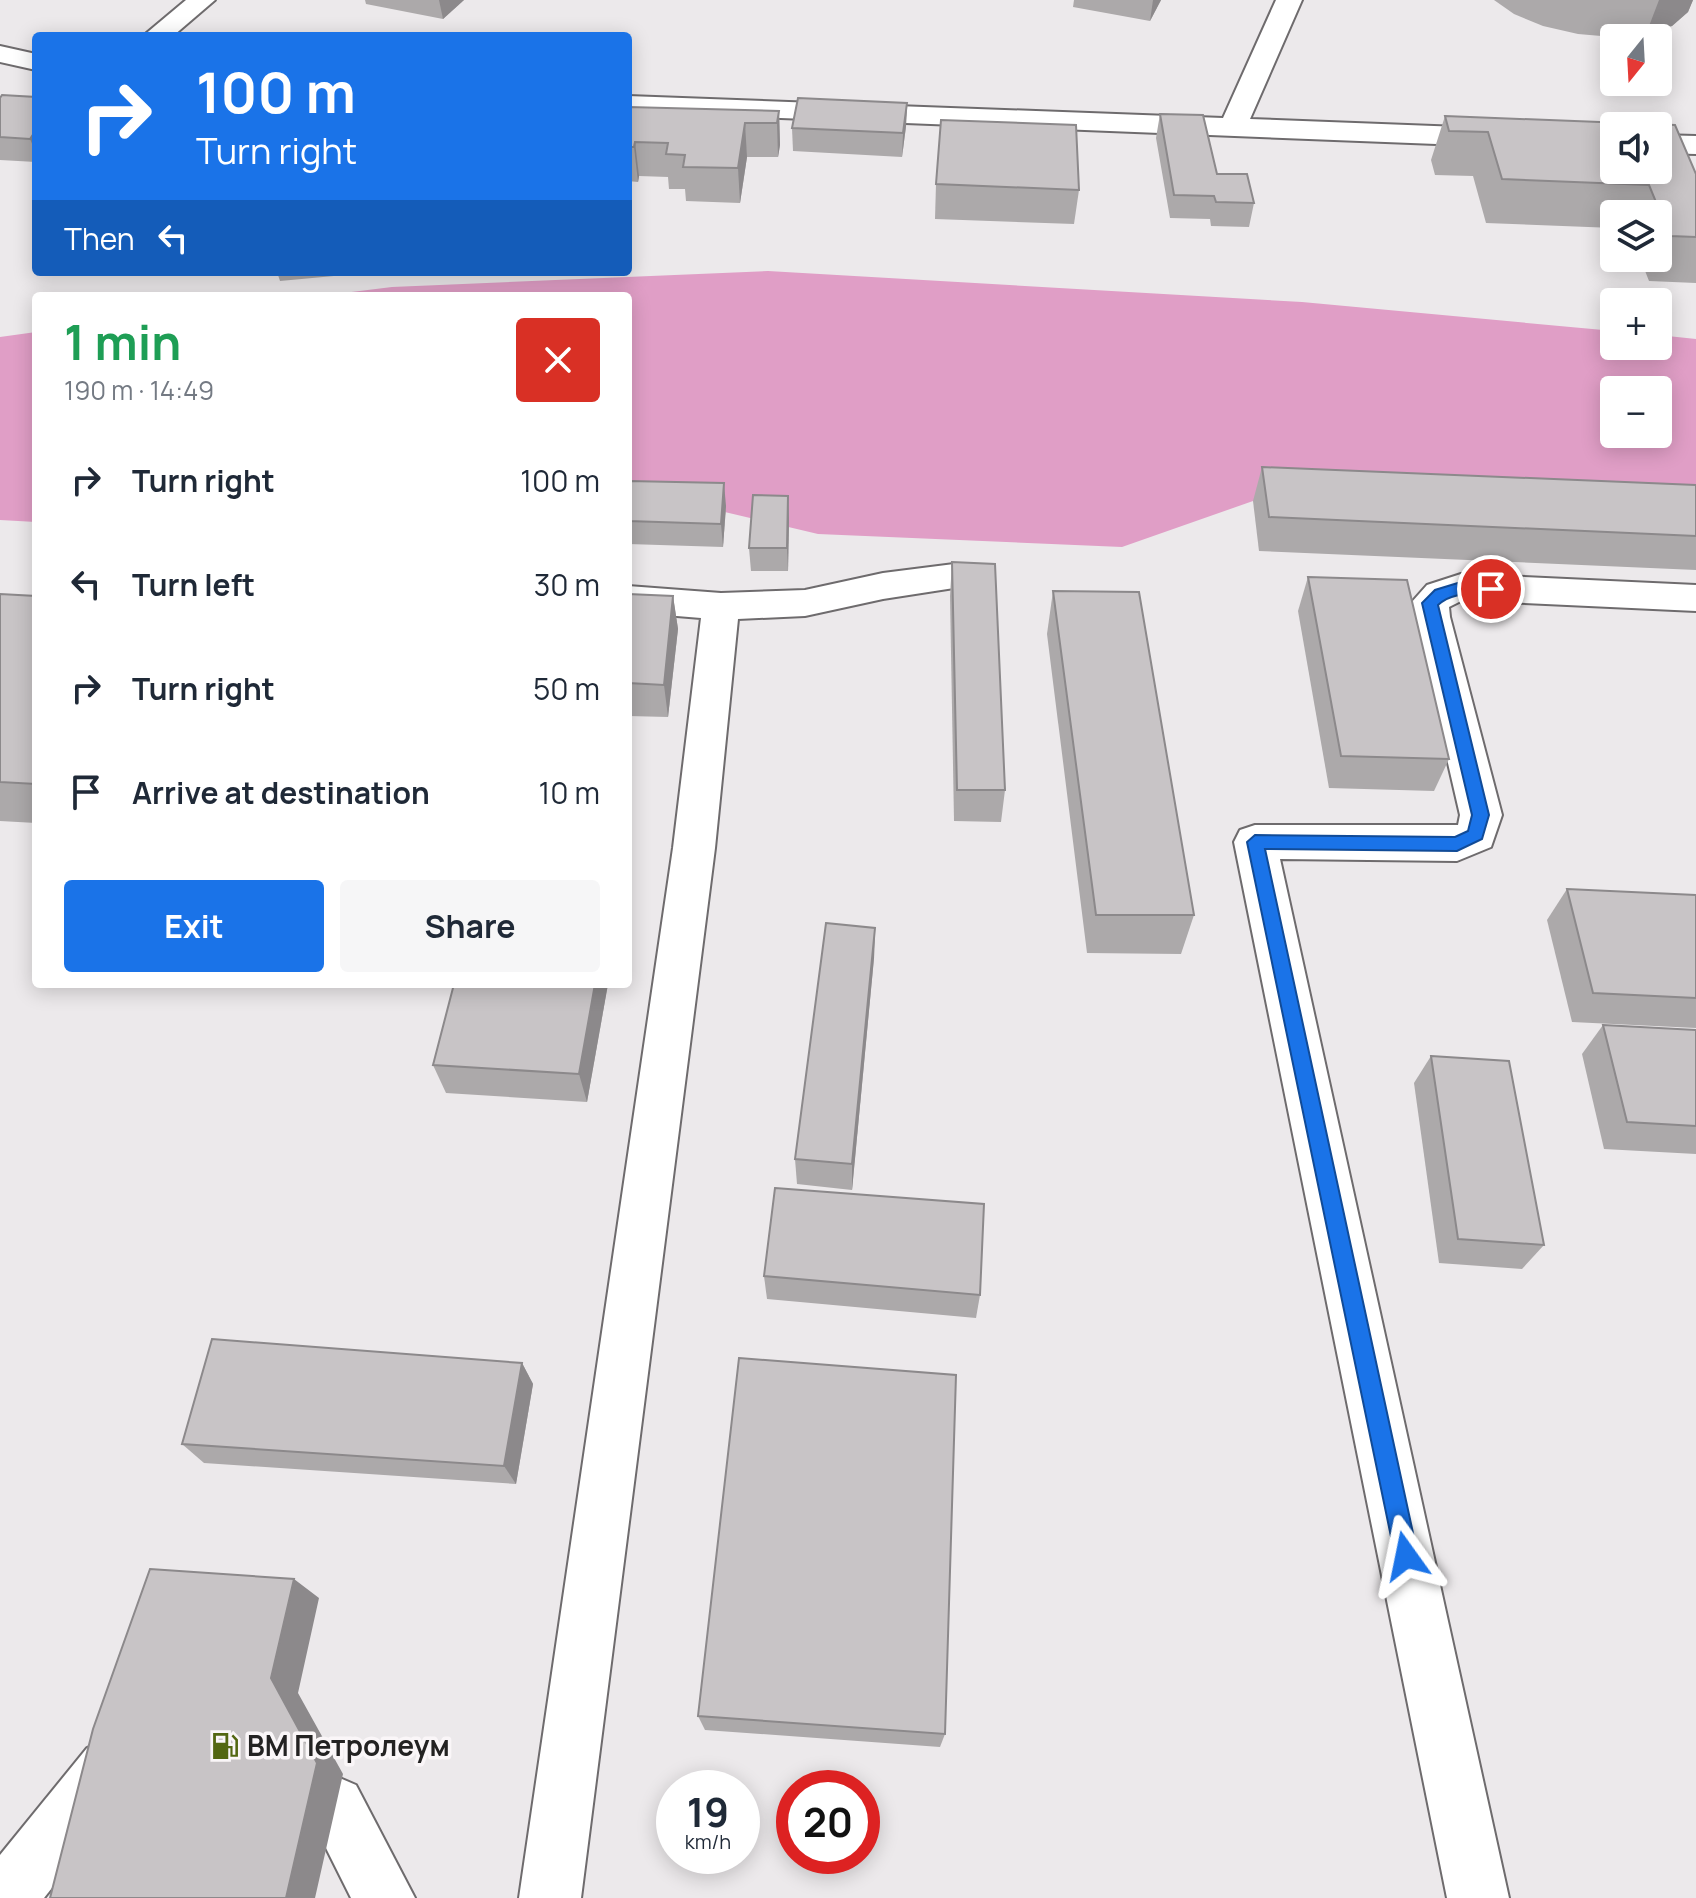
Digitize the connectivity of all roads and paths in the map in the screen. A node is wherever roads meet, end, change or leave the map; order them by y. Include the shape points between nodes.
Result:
1 (202, 0) edge
2 (1289, 0) edge
3 (161, 32) edge
4 (0, 54) edge
5 (32, 61) edge
6 (632, 104) edge
7 (1232, 129) junction
8 (1600, 142) edge
9 (1672, 144) edge
10 (1696, 145) edge
11 (954, 577) edge
12 (1696, 598) edge
13 (632, 599) edge
14 (721, 606) junction
15 (129, 1742) edge
16 (335, 1806) dead end
17 (0, 1897) edge
18 (384, 1898) edge
19 (550, 1898) edge
20 (1478, 1898) edge

1 - 3 street
2 - 7 street
4 - 5 street
6 - 7 street
7 - 8 street
9 - 10 street
11 - 14 street via 805,603
12 - 20 street via 1461,587 1440,594 1430,603 1431,617 1481,815 1476,835 1457,844 1255,842
13 - 14 street
14 - 19 street via 694,848
15 - 17 street
16 - 18 street

